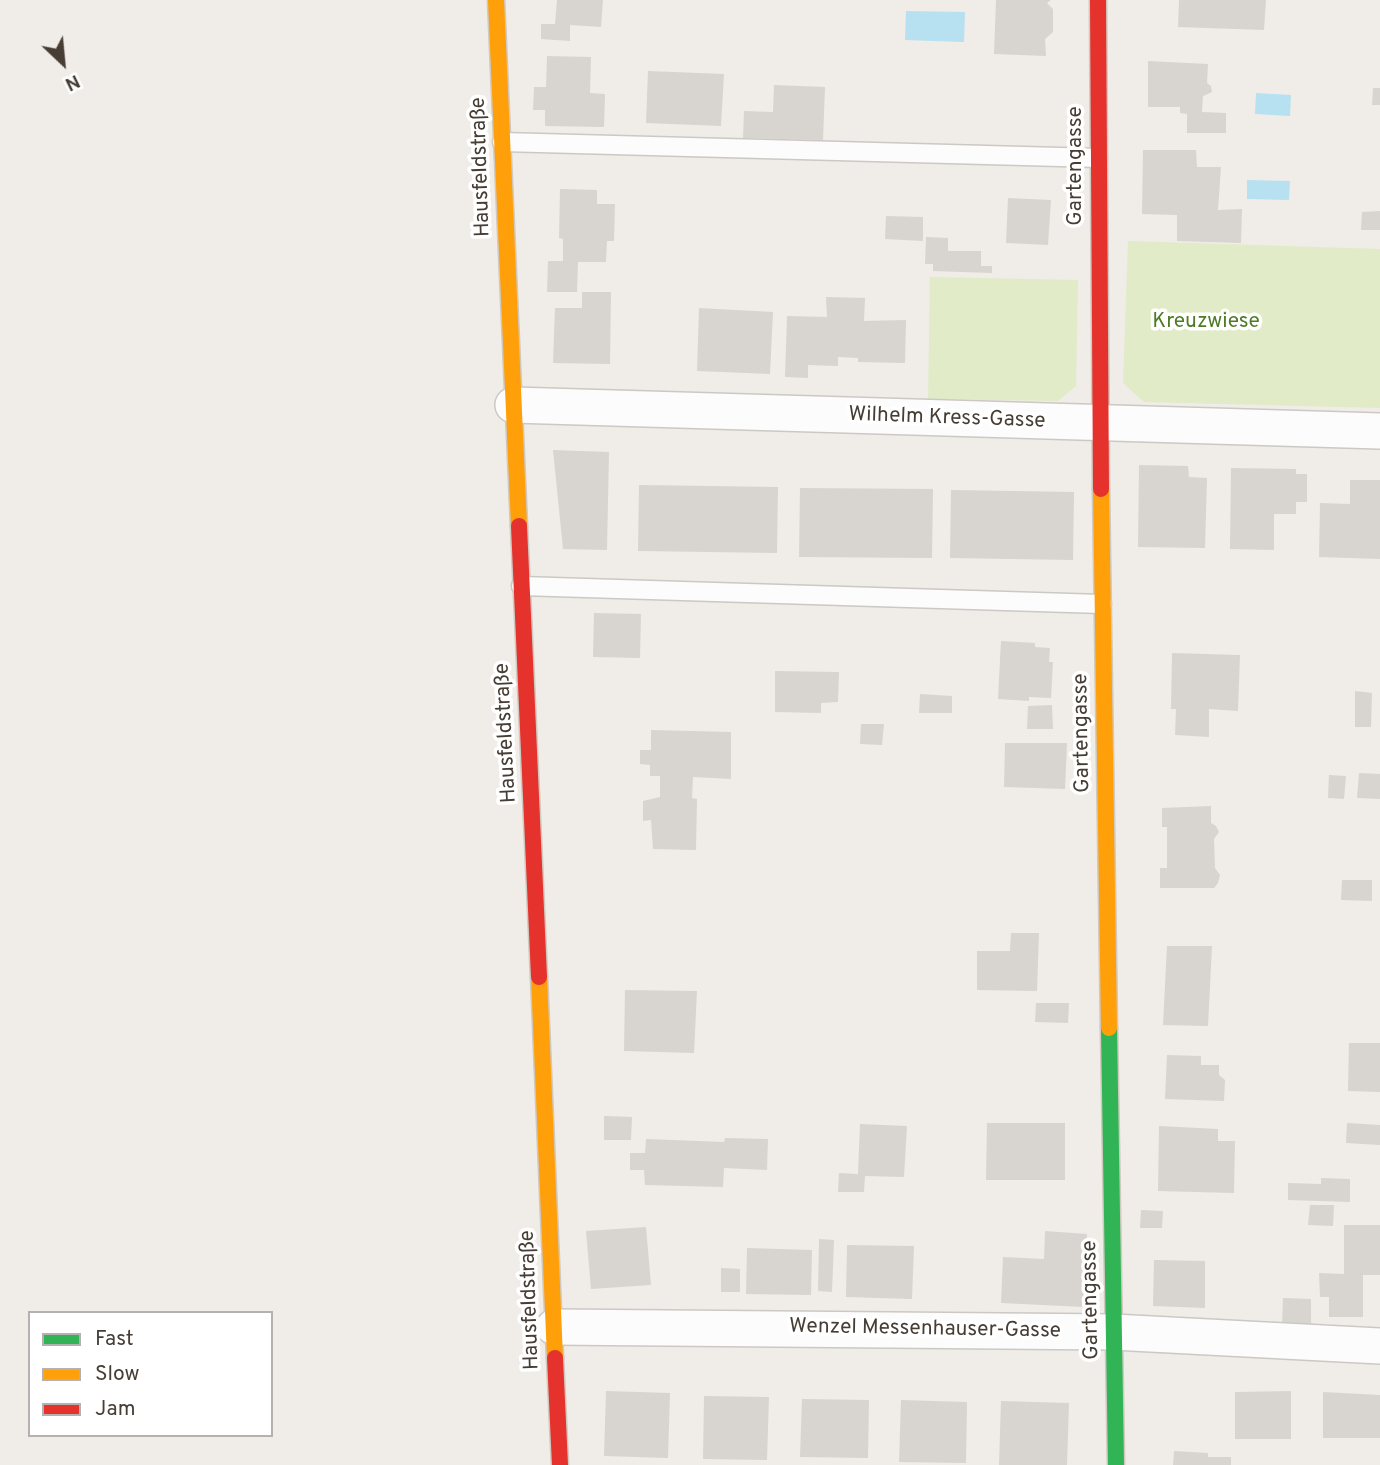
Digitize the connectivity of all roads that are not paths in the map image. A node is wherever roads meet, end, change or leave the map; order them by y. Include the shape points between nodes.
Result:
1 (496, 0) edge
2 (1098, 0) edge
3 (502, 142) junction
4 (1098, 158) junction
5 (513, 405) junction
6 (1100, 424) junction
7 (1380, 431) edge
8 (521, 586) junction
9 (1102, 604) junction
10 (554, 1327) junction
11 (1113, 1332) junction
12 (1380, 1346) edge
13 (559, 1465) edge
14 (1116, 1465) edge

1 - 3 street, Hausfeldstraße
2 - 4 street, Gartengasse
3 - 4 lane
3 - 5 street, Hausfeldstraße
4 - 6 street, Gartengasse
5 - 6 street, Wilhelm Kress-Gasse
5 - 8 street, Hausfeldstraße
6 - 7 street, Wilhelm Kress-Gasse
6 - 9 street, Gartengasse
8 - 9 lane
8 - 10 street, Hausfeldstraße
9 - 11 street, Gartengasse
10 - 11 street, Wenzel Messenhauser-Gasse
10 - 13 street, Hausfeldstraße
11 - 12 street, Wenzel Messenhauser-Gasse
11 - 14 street, Gartengasse

